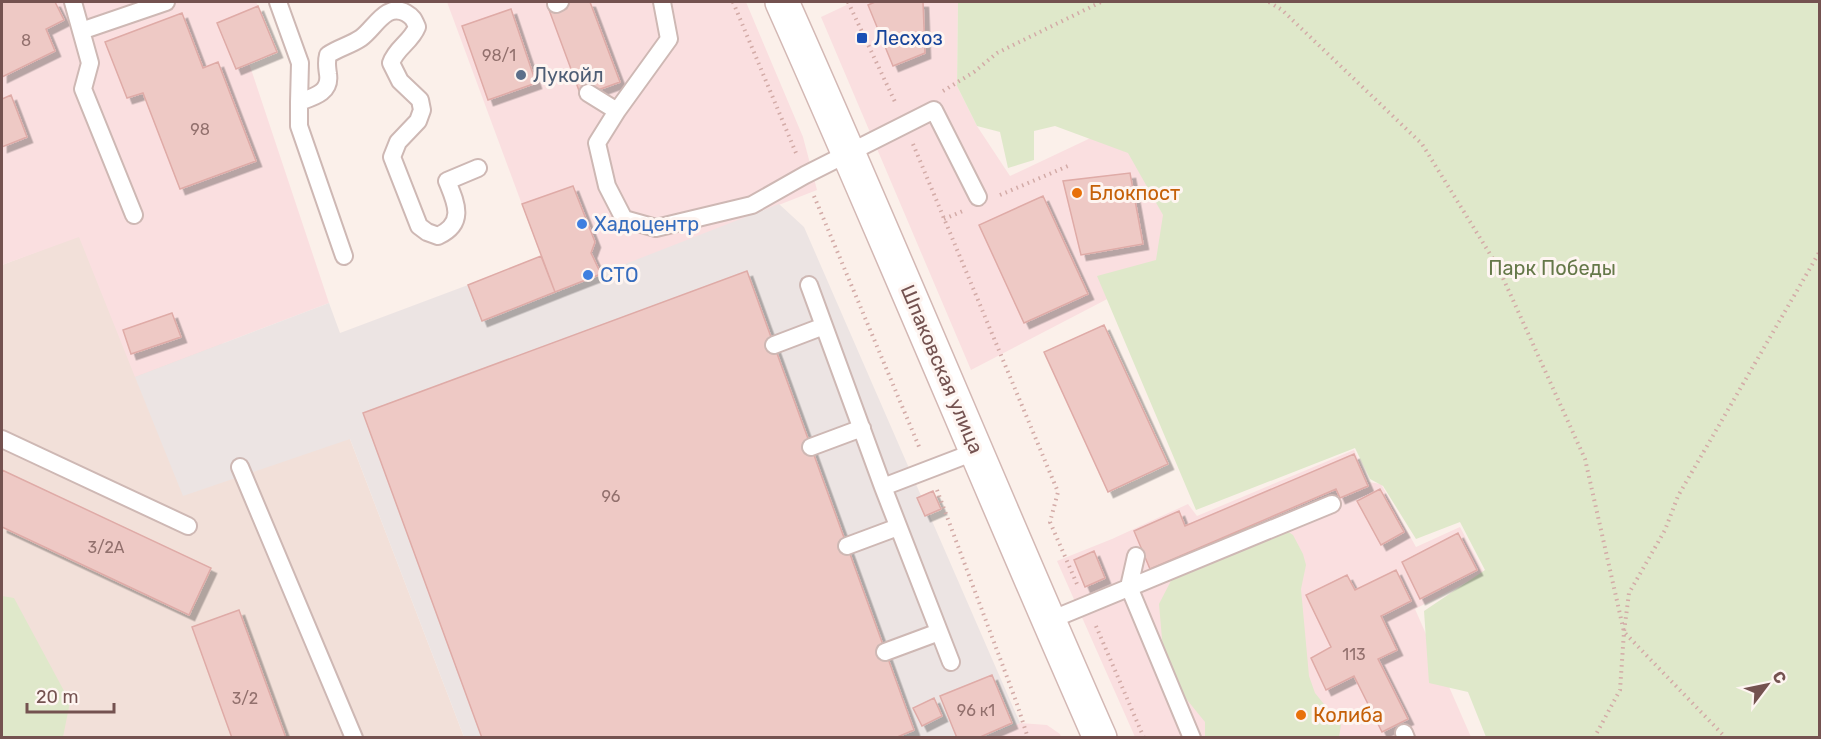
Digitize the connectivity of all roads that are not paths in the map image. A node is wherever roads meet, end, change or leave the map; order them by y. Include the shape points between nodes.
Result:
1 (74, 2) edge
2 (166, 2) edge
3 (278, 2) edge
4 (662, 2) edge
5 (782, 2) edge
6 (81, 31) junction
7 (588, 93) dead end
8 (299, 102) junction
9 (617, 111) junction
10 (849, 152) junction
11 (478, 168) dead end
12 (978, 197) dead end
13 (134, 215) dead end
14 (344, 256) dead end
15 (809, 285) dead end
16 (824, 326) junction
17 (774, 345) dead end
18 (862, 428) junction
19 (2, 439) edge
20 (811, 447) dead end
21 (977, 451) junction
22 (240, 467) dead end
23 (883, 487) junction
24 (1332, 504) dead end
25 (189, 526) dead end
26 (898, 527) junction
27 (847, 546) dead end
28 (1136, 556) dead end
29 (1129, 587) junction
30 (1048, 621) junction
31 (939, 632) junction
32 (885, 652) dead end
33 (951, 662) dead end
34 (354, 738) edge
35 (1100, 738) edge
36 (1192, 738) edge

1 - 6 lane
2 - 6 lane
3 - 8 lane via 300,63
4 - 9 lane via 669,39
5 - 10 main road, Шпаковская улица
6 - 13 lane via 90,63 83,89
7 - 9 lane
8 - 11 lane via 320,94 328,86 328,55 367,34 382,16 393,10 403,11 417,27 394,53 391,63 400,81 420,100 422,110 418,121 398,142 392,157 419,226 438,236 449,231 457,218 447,181
8 - 14 lane via 299,126
9 - 10 lane via 597,142 607,186 624,219 656,228 752,205
10 - 12 lane via 934,110
10 - 21 main road, Шпаковская улица
15 - 16 lane
16 - 17 lane
16 - 18 lane
18 - 20 lane
18 - 23 lane
19 - 25 lane
21 - 23 lane
21 - 30 main road, Шпаковская улица
22 - 34 lane
23 - 26 lane
24 - 29 lane
26 - 27 lane
26 - 31 lane
28 - 29 lane
29 - 30 lane
29 - 36 lane
30 - 35 main road, Шпаковская улица
31 - 32 lane
31 - 33 lane

